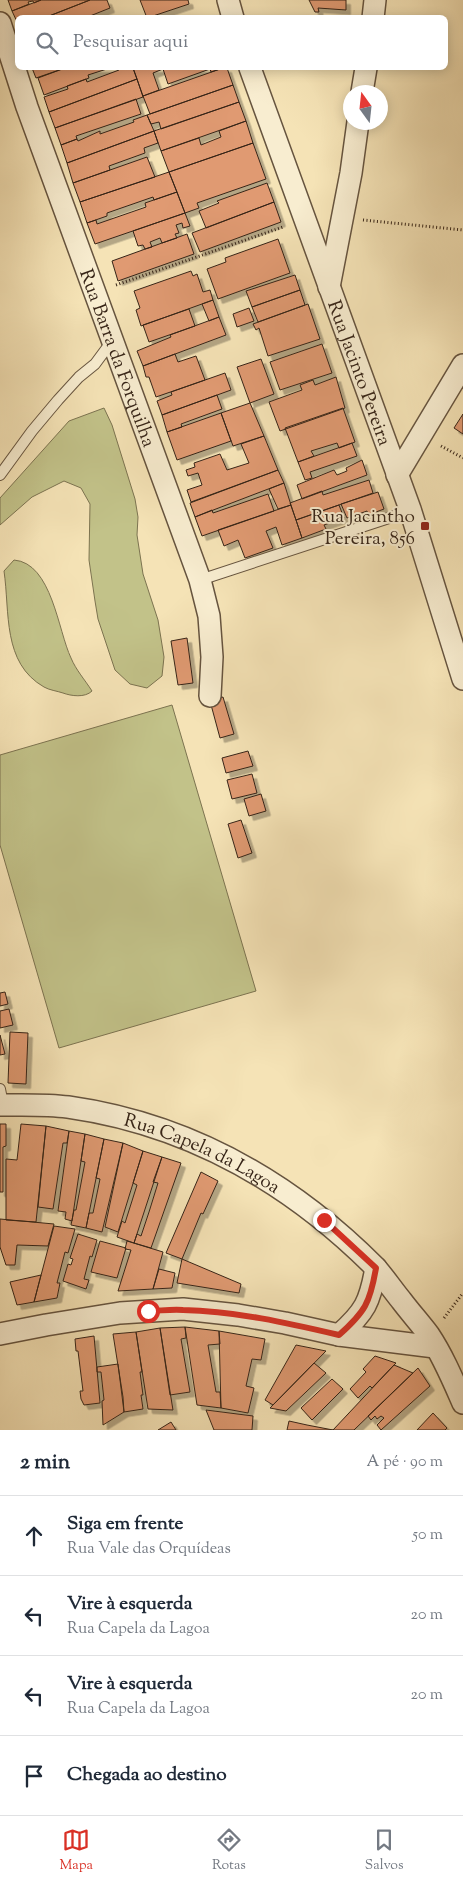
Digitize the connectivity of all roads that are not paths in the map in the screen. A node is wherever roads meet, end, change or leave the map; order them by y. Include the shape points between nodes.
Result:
1 (228, 0) edge
2 (375, 0) edge
3 (232, 15) edge
4 (373, 15) edge
5 (0, 23) edge
6 (15, 70) edge
7 (15, 70) edge
8 (251, 70) edge
9 (366, 70) edge
10 (363, 85) edge
11 (357, 130) edge
12 (329, 288) junction
13 (112, 342) junction
14 (463, 365) edge
15 (0, 475) edge
16 (397, 475) junction
17 (410, 509) junction
18 (200, 580) junction
19 (463, 677) edge
20 (210, 696) dead end
21 (1, 1100) edge
22 (376, 1268) junction
23 (0, 1334) edge
24 (339, 1335) junction
25 (432, 1342) junction
26 (463, 1403) edge

1 - 3 street
2 - 4 street
5 - 6 street, Rua Barra da Forquilha
7 - 13 street, Rua Barra da Forquilha
8 - 12 street, Rua Jacinto Pereira
9 - 10 street
11 - 12 street
12 - 16 street, Rua Jacinto Pereira
13 - 15 lane via 95,364 78,377 58,400
13 - 18 street, Rua Barra da Forquilha
14 - 16 street
16 - 17 street, Rua Jacinto Pereira
17 - 18 lane
17 - 19 street, Rua Jacinto Pereira
18 - 20 street, Rua Barra da Forquilha via 209,616
21 - 22 street, Rua Capela da Lagoa via 67,1107 126,1119 205,1146 286,1191 324,1220
22 - 24 street via 367,1305
22 - 25 street, Rua Capela da Lagoa
23 - 24 street via 120,1313 183,1310 238,1315
24 - 25 street
25 - 26 street, Rua Capela da Lagoa

